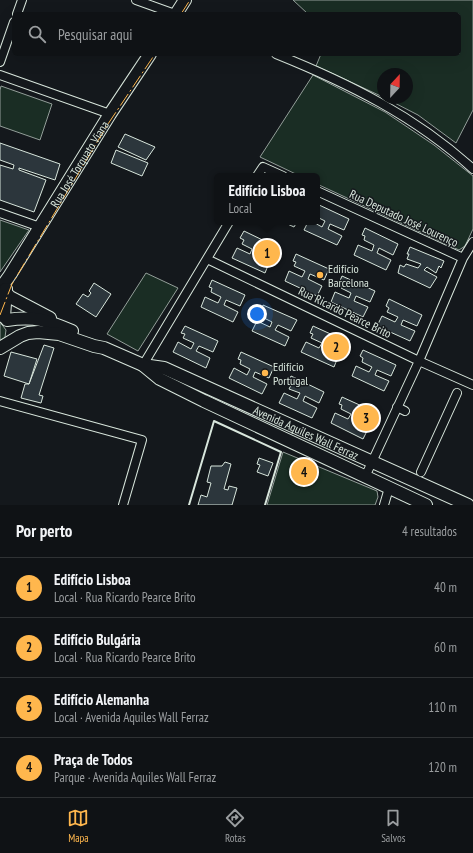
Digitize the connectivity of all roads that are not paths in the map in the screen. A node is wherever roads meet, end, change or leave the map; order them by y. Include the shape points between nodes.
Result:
1 (22, 0) edge
2 (136, 0) edge
3 (185, 0) edge
4 (18, 12) edge
5 (170, 12) edge
6 (177, 12) edge
7 (12, 28) edge
8 (281, 56) edge
9 (0, 62) edge
10 (148, 62) edge
11 (0, 75) edge
12 (110, 114) junction
13 (473, 169) edge
14 (259, 173) edge
15 (276, 173) edge
16 (320, 193) edge
17 (0, 213) edge
18 (228, 225) edge
19 (40, 227) junction
20 (473, 242) edge
21 (463, 258) junction
22 (207, 259) junction
23 (3, 289) edge
24 (4, 317) edge
25 (73, 332) junction
26 (3, 346) edge
27 (104, 348) junction
28 (418, 360) junction
29 (143, 364) junction
30 (473, 385) edge
31 (457, 393) dead end
32 (0, 401) edge
33 (371, 462) junction
34 (421, 472) dead end
35 (365, 477) junction
36 (389, 488) junction
37 (123, 505) edge
38 (384, 505) edge
39 (426, 505) edge
40 (468, 505) edge

1 - 4 street
2 - 5 street
3 - 6 main road
7 - 9 street
8 - 13 street via 328,75 398,112
10 - 12 main road, Rua José Torquato Viana
11 - 12 street
12 - 19 main road, Rua José Torquato Viana
14 - 15 street via 263,167
16 - 21 street, Rua Deputado José Lourenço
17 - 19 street
18 - 22 street
19 - 23 main road, Rua José Torquato Viana
20 - 21 street, Rua Deputado José Lourenço
21 - 28 street
22 - 28 street, Rua Ricardo Pearce Brito
22 - 29 street via 182,306
23 - 24 main road
23 - 25 main road via 10,297
24 - 25 main road, Avenida Aquiles Wall Ferraz via 46,320
24 - 26 main road via 11,335
25 - 27 main road, Avenida Aquiles Wall Ferraz via 96,341
26 - 27 main road, Avenida Aquiles Wall Ferraz via 20,336 38,332 59,334
27 - 29 main road, Avenida Aquiles Wall Ferraz
28 - 30 street, Rua Ricardo Pearce Brito
28 - 33 street via 401,409
29 - 33 main road, Avenida Aquiles Wall Ferraz via 164,368
29 - 35 main road, Avenida Aquiles Wall Ferraz via 160,379
31 - 34 street
32 - 37 street via 142,440
33 - 35 street
33 - 40 main road, Avenida Aquiles Wall Ferraz
35 - 36 main road, Avenida Aquiles Wall Ferraz
36 - 38 street
36 - 39 main road, Avenida Aquiles Wall Ferraz

